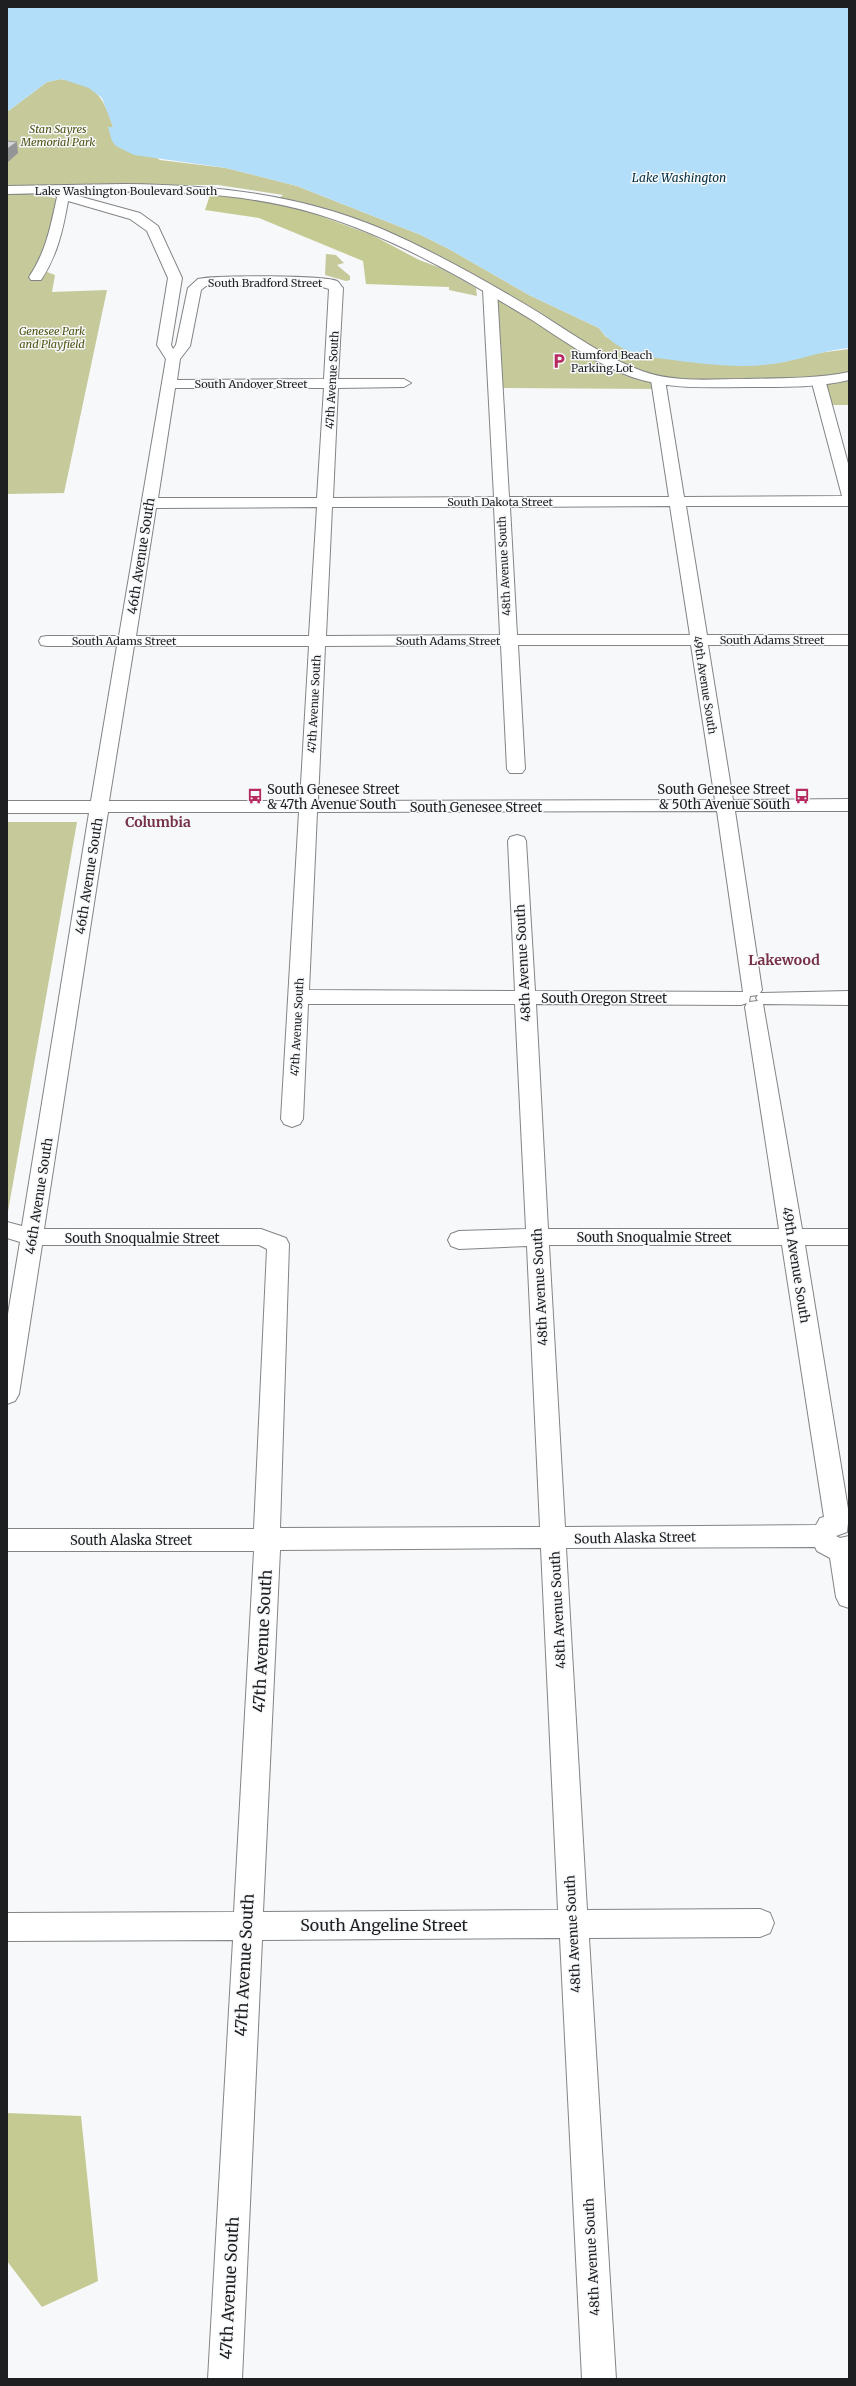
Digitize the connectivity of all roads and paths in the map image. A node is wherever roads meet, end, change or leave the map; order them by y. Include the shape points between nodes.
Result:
1 (7, 190) edge
2 (59, 193) junction
3 (36, 277) dead end
4 (195, 288) joint
5 (336, 288) joint
6 (490, 290) junction
7 (173, 358) junction
8 (849, 376) edge
9 (658, 380) junction
10 (404, 383) dead end
11 (819, 383) junction
12 (170, 384) junction
13 (332, 384) junction
14 (849, 495) edge
15 (676, 501) junction
16 (849, 501) edge
17 (324, 502) junction
18 (500, 502) junction
19 (150, 503) junction
20 (508, 640) junction
21 (698, 640) junction
22 (849, 640) edge
23 (47, 641) dead end
24 (127, 641) junction
25 (317, 641) junction
26 (516, 769) dead end
27 (725, 805) junction
28 (849, 805) edge
29 (7, 807) edge
30 (308, 807) junction
31 (99, 808) junction
32 (517, 842) dead end
33 (299, 997) junction
34 (525, 998) junction
35 (753, 998) junction
36 (849, 998) edge
37 (292, 1119) dead end
38 (7, 1230) edge
39 (791, 1237) junction
40 (849, 1237) edge
41 (33, 1238) junction
42 (538, 1238) junction
43 (458, 1240) dead end
44 (278, 1244) joint
45 (7, 1394) edge
46 (840, 1537) edge
47 (555, 1539) junction
48 (7, 1540) edge
49 (267, 1540) junction
50 (849, 1597) edge
51 (760, 1923) dead end
52 (572, 1924) junction
53 (246, 1925) junction
54 (7, 1927) edge
55 (225, 2379) edge
56 (599, 2379) edge

1 - 2 street, Lake Washington Boulevard South
2 - 3 street via 51,251 46,264
2 - 6 street, Lake Washington Boulevard South via 182,189 245,194 280,200 321,211 372,230
2 - 7 street via 135,216 153,229 175,278 164,345
4 - 5 street, South Bradford Street via 199,283 211,281 316,281 332,284
4 - 7 street, 46th Avenue South via 183,346
5 - 13 street, 47th Avenue South
6 - 9 street, Lake Washington Boulevard South via 621,367
6 - 18 street, 48th Avenue South
7 - 12 street, 46th Avenue South
8 - 11 street, Lake Washington Boulevard South
9 - 11 street, Lake Washington Boulevard South via 698,383
9 - 15 street, 49th Avenue South
10 - 13 street, South Andover Street
11 - 14 street
12 - 13 street, South Andover Street
12 - 19 street, 46th Avenue South
13 - 17 street, 47th Avenue South
15 - 16 street, South Dakota Street
15 - 18 street, South Dakota Street
15 - 21 street, 49th Avenue South
17 - 18 street, South Dakota Street
17 - 19 street, South Dakota Street
17 - 25 street, 47th Avenue South
18 - 20 street, 48th Avenue South
19 - 24 street, 46th Avenue South
20 - 21 street, South Adams Street
20 - 25 street, South Adams Street
20 - 26 street, 48th Avenue South
21 - 22 street, South Adams Street
21 - 27 street, 49th Avenue South
23 - 24 street, South Adams Street
24 - 25 street, South Adams Street
24 - 31 street, 46th Avenue South
25 - 30 street, 47th Avenue South
27 - 28 street, South Genesee Street
27 - 30 street, South Genesee Street
27 - 35 street, 49th Avenue South
29 - 31 street, South Genesee Street
30 - 31 street, South Genesee Street
30 - 33 street, 47th Avenue South
31 - 41 street, 46th Avenue South
32 - 34 street, 48th Avenue South
33 - 34 street, South Oregon Street
33 - 37 street, 47th Avenue South
34 - 35 street, South Oregon Street
34 - 42 street, 48th Avenue South
35 - 36 street, South Oregon Street
35 - 39 street, 49th Avenue South
38 - 41 street, South Snoqualmie Street
39 - 40 street, South Snoqualmie Street
39 - 42 street, South Snoqualmie Street
39 - 46 street, 49th Avenue South
41 - 44 street, South Snoqualmie Street via 244,1237 261,1238
41 - 45 street, 46th Avenue South
42 - 43 street, South Snoqualmie Street
42 - 47 street, 48th Avenue South
44 - 49 street, 47th Avenue South
46 - 47 street, South Alaska Street
46 - 50 street, 49th Avenue South
47 - 49 street, South Alaska Street
47 - 52 street, 48th Avenue South
48 - 49 street, South Alaska Street
49 - 53 street, 47th Avenue South
51 - 52 street, South Angeline Street
52 - 53 street, South Angeline Street
52 - 56 street, 48th Avenue South
53 - 54 street, South Angeline Street
53 - 55 street, 47th Avenue South

